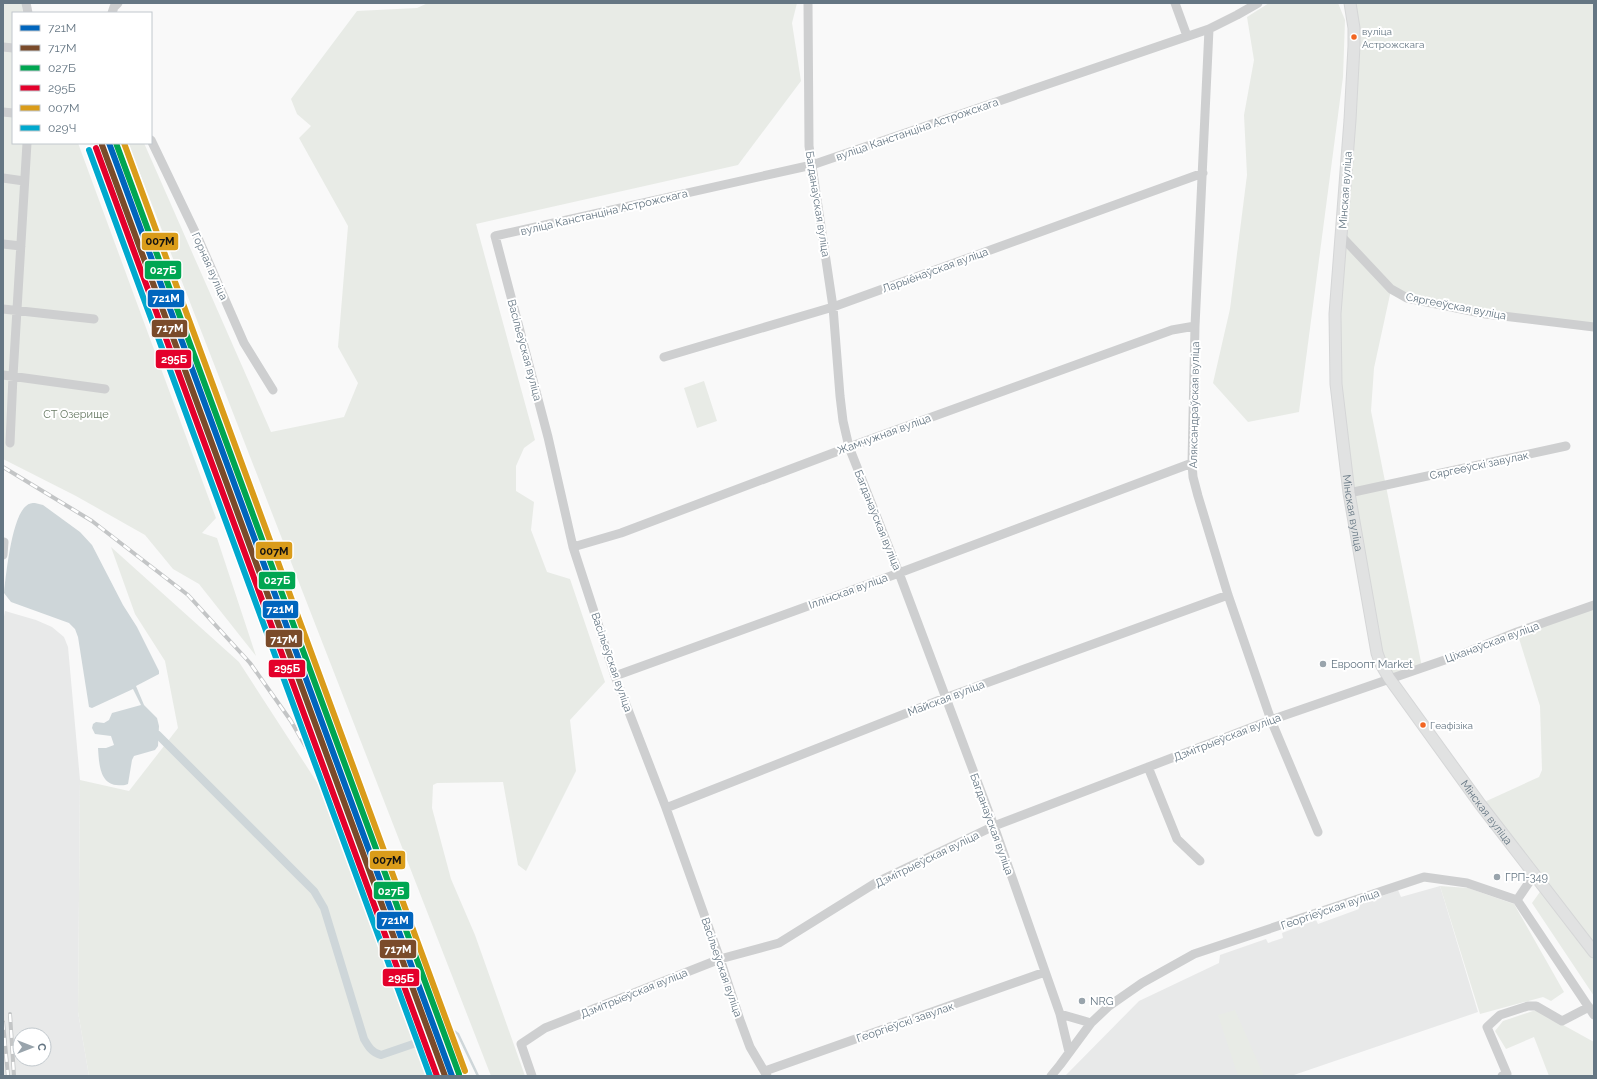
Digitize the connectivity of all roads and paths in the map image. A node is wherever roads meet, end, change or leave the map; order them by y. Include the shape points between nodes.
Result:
1 (808, 3) edge
2 (1175, 3) edge
3 (1258, 3) edge
4 (1350, 3) edge
5 (1210, 29) junction
6 (1187, 36) junction
7 (152, 142) edge
8 (27, 144) edge
9 (812, 165) junction
10 (1203, 173) junction
11 (3, 178) edge
12 (24, 181) junction
13 (495, 236) joint
14 (1342, 237) junction
15 (3, 244) edge
16 (21, 246) junction
17 (833, 307) junction
18 (3, 309) edge
19 (17, 311) junction
20 (94, 319) dead end
21 (1195, 326) junction
22 (1594, 327) edge
23 (664, 357) dead end
24 (3, 374) edge
25 (13, 376) junction
26 (105, 388) dead end
27 (273, 390) dead end
28 (10, 443) dead end
29 (1566, 446) dead end
30 (849, 447) junction
31 (1192, 463) junction
32 (1349, 493) junction
33 (4, 542) edge
34 (573, 546) junction
35 (3, 555) edge
36 (899, 573) junction
37 (1228, 595) junction
38 (1594, 605) edge
39 (615, 676) junction
40 (1390, 678) junction
41 (945, 698) junction
42 (1271, 720) junction
43 (1148, 767) junction
44 (666, 808) junction
45 (994, 826) junction
46 (1318, 832) dead end
47 (1200, 861) dead end
48 (1534, 875) junction
49 (1517, 900) junction
50 (1594, 952) edge
51 (720, 959) junction
52 (1045, 972) junction
53 (1588, 1007) junction
54 (1060, 1014) junction
55 (1594, 1015) edge
56 (1090, 1023) junction
57 (1069, 1052) junction
58 (766, 1074) edge
59 (532, 1076) edge
60 (1051, 1076) edge
61 (1502, 1076) edge

1 - 9 street, Багданаўская вуліца via 809,146
2 - 6 street
3 - 5 street, вуліца Канстанціна Астрожскага
4 - 14 main road, Мінская вуліца via 1354,46
5 - 6 street, вуліца Канстанціна Астрожскага
5 - 10 street, Аляксандраўская вуліца
6 - 9 street, вуліца Канстанціна Астрожскага
7 - 27 street, Горная вуліца via 244,343
8 - 12 street
9 - 13 street, вуліца Канстанціна Астрожскага
9 - 17 street, Багданаўская вуліца
10 - 17 street, Ларыёнаўская вуліца
10 - 21 street, Аляксандраўская вуліца
11 - 12 street
12 - 16 street
13 - 34 street, Васільеўская вуліца via 548,436
14 - 22 street, Сяргееўская вуліца via 1391,290 1407,298 1486,314
14 - 32 main road, Мінская вуліца via 1335,314 1336,384
15 - 16 street
16 - 19 street
17 - 23 street, Ларыёнаўская вуліца
17 - 30 street, Багданаўская вуліца via 843,421
18 - 19 street
19 - 20 street
19 - 25 street
21 - 30 street, Жамчужная вуліца via 1172,330
21 - 31 street, Аляксандраўская вуліца
24 - 25 street
25 - 26 street
25 - 28 street
29 - 32 street, Сяргееўскі завулак
30 - 34 street, Жамчужная вуліца via 621,533
30 - 36 street, Багданаўская вуліца
31 - 36 street, Іллінская вуліца
31 - 37 street, Аляксандраўская вуліца via 1198,496
32 - 40 main road, Мінская вуліца via 1377,653
33 - 35 street
34 - 39 street, Васільеўская вуліца
36 - 39 street, Іллінская вуліца
36 - 41 street, Багданаўская вуліца
37 - 41 street, Майская вуліца
37 - 42 street, Аляксандраўская вуліца
38 - 40 street, Ціханаўская вуліца
39 - 44 street, Васільеўская вуліца
40 - 42 street, Дзмітрыеўская вуліца
40 - 48 main road, Мінская вуліца
41 - 44 street, Майская вуліца
41 - 45 street, Багданаўская вуліца
42 - 43 street, Дзмітрыеўская вуліца
42 - 46 street, Аляксандраўская вуліца
43 - 45 street, Дзмітрыеўская вуліца
43 - 47 street via 1177,839
44 - 51 street, Васільеўская вуліца
45 - 51 street, Дзмітрыеўская вуліца via 877,882 779,942
45 - 52 street, Багданаўская вуліца
48 - 49 street
48 - 50 main road, Мінская вуліца
49 - 53 street
49 - 56 street, Георгіеўская вуліца via 1468,883 1424,877 1194,954 1128,992
51 - 58 street, Васільеўская вуліца via 750,1047
51 - 59 street, Дзмітрыеўская вуліца via 545,1028 521,1044
52 - 54 street, Багданаўская вуліца
52 - 58 street, Георгіеўскі завулак
53 - 55 street
53 - 61 street via 1562,1021 1536,1006 1500,1015 1487,1027 1507,1074
54 - 56 street
54 - 57 street, Багданаўская вуліца
56 - 57 street, Георгіеўская вуліца
57 - 60 street, Георгіеўская вуліца

